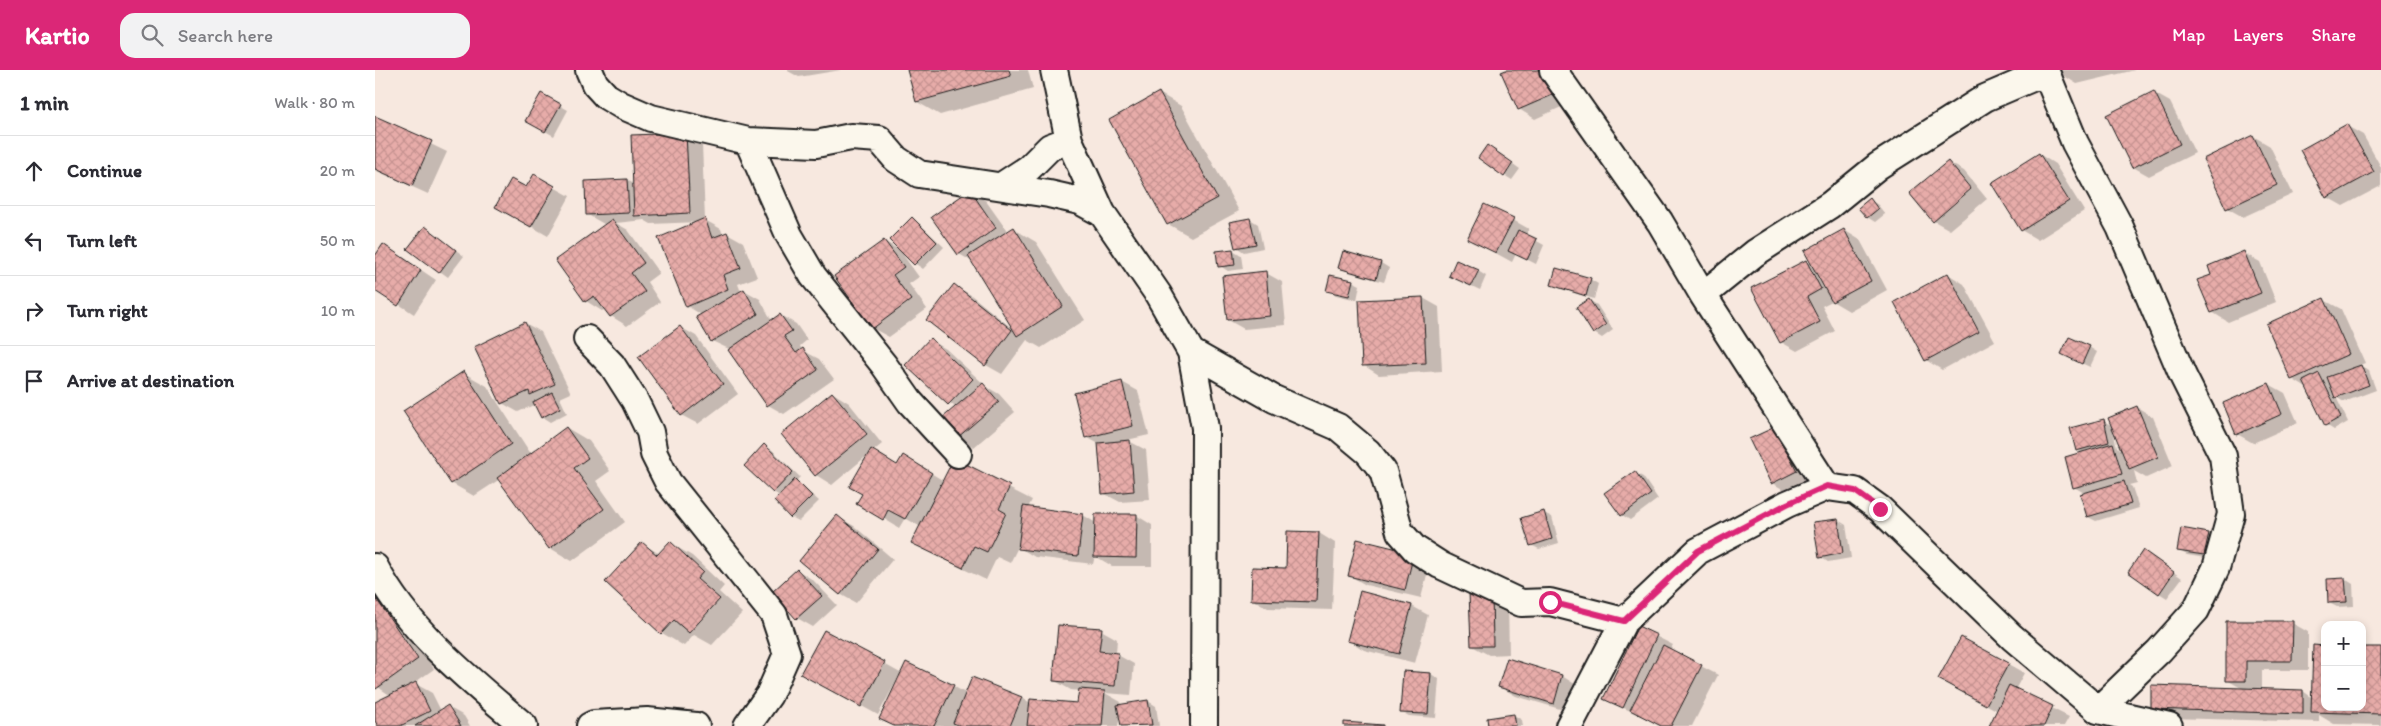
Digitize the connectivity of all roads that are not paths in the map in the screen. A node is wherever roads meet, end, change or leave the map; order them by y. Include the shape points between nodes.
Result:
1 (589, 70) edge
2 (1054, 70) edge
3 (1553, 70) edge
4 (2046, 71) edge
5 (1069, 140) junction
6 (748, 141) junction
7 (1003, 185) junction
8 (1102, 213) junction
9 (1703, 295) junction
10 (587, 339) dead end
11 (1191, 352) junction
12 (958, 454) dead end
13 (1827, 486) junction
14 (375, 567) edge
15 (1624, 621) junction
16 (2098, 710) junction
17 (523, 726) edge
18 (590, 726) edge
19 (695, 726) edge
20 (747, 726) edge
21 (1204, 726) edge
22 (1569, 726) edge
23 (2169, 726) edge

1 - 6 street via 595,84 621,106 651,118
2 - 5 street
3 - 9 street via 1660,222
4 - 9 street via 1985,98 1878,166 1830,205 1755,253
4 - 16 street via 2075,143 2120,227 2183,376 2223,456 2231,514 2216,568 2195,610 2159,651
5 - 7 street via 1050,147 1029,168
5 - 8 street
6 - 7 street via 816,144 851,137 879,139 896,159 919,174
6 - 12 street via 789,235 813,276 910,402
7 - 8 street via 1080,201
8 - 11 street via 1158,294
9 - 13 street
10 - 20 street via 612,365 635,401 668,482 774,615 787,654 769,695
11 - 15 street via 1274,399 1339,427 1369,452 1383,471 1400,532 1415,549 1440,565 1521,604 1550,602
11 - 21 street via 1205,428
13 - 15 street via 1698,551
13 - 16 street via 1855,491 1880,509 2012,636
14 - 17 street via 413,622 457,669
15 - 22 street
16 - 23 street
18 - 19 street via 647,721

